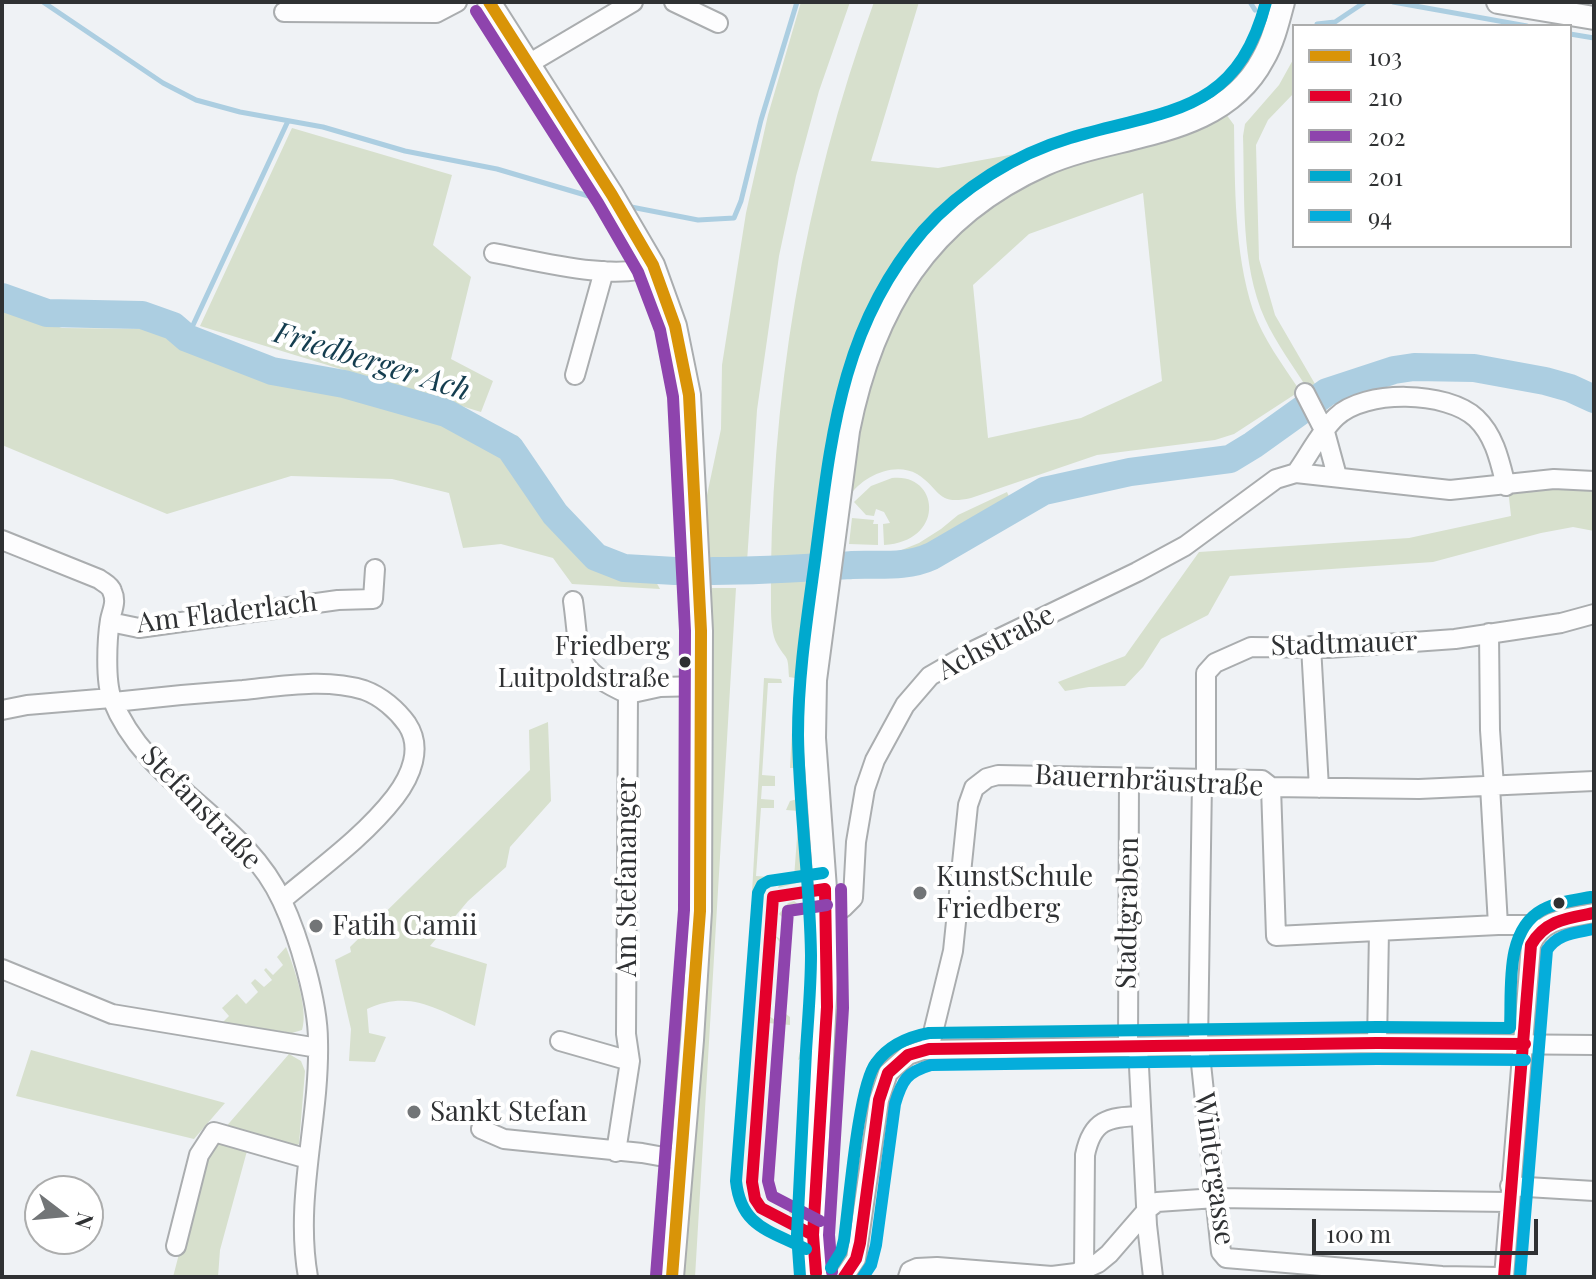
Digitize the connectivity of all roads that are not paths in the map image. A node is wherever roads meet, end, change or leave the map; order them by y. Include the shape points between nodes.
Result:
1 (457, 2) edge
2 (489, 2) edge
3 (633, 2) edge
4 (674, 2) edge
5 (1283, 2) edge
6 (1498, 2) edge
7 (284, 12) dead end
8 (1594, 18) edge
9 (718, 23) dead end
10 (530, 63) junction
11 (494, 253) dead end
12 (653, 265) junction
13 (604, 271) junction
14 (575, 375) dead end
15 (1306, 394) dead end
16 (1325, 432) junction
17 (1296, 473) junction
18 (1337, 476) junction
19 (1594, 481) edge
20 (1506, 486) junction
21 (2, 540) edge
22 (375, 569) dead end
23 (573, 601) dead end
24 (1594, 614) edge
25 (110, 622) junction
26 (1489, 633) junction
27 (1311, 646) junction
28 (702, 686) junction
29 (628, 694) junction
30 (113, 700) junction
31 (2, 710) edge
32 (1129, 778) junction
33 (1204, 780) junction
34 (1594, 781) edge
35 (1492, 786) junction
36 (1271, 787) junction
37 (1319, 788) junction
38 (282, 900) junction
39 (826, 910) junction
40 (1594, 913) edge
41 (1498, 925) junction
42 (1540, 930) junction
43 (1379, 931) junction
44 (2, 969) edge
45 (560, 1041) dead end
46 (1377, 1043) junction
47 (1525, 1044) junction
48 (1198, 1045) junction
49 (1594, 1045) edge
50 (1133, 1047) junction
51 (318, 1048) junction
52 (929, 1049) junction
53 (630, 1061) junction
54 (1140, 1116) junction
55 (481, 1129) dead end
56 (616, 1152) junction
57 (308, 1159) junction
58 (681, 1160) junction
59 (1594, 1191) edge
60 (1509, 1194) junction
61 (1216, 1198) junction
62 (1148, 1209) junction
63 (176, 1246) dead end
64 (1084, 1270) junction
65 (821, 1276) edge
66 (308, 1277) edge
67 (672, 1277) edge
68 (844, 1277) edge
69 (908, 1277) edge
70 (1153, 1277) edge
71 (1502, 1277) edge

1 - 7 street via 436,13
2 - 10 street
3 - 10 street
4 - 9 street
5 - 39 street via 1263,61 1227,101 1196,120 1085,149 1012,180 968,209 906,276 871,345 854,401 815,680
6 - 8 street
10 - 12 street
11 - 13 street
12 - 13 street via 640,272
12 - 28 street via 675,326 690,397
13 - 14 street
15 - 16 street
16 - 17 street, Achstraße
16 - 18 street
16 - 20 street, Achstraße via 1336,417 1373,398 1442,400 1476,418 1497,449
17 - 18 street
17 - 39 street, Achstraße via 1276,479 1185,546 930,676 905,705 875,760 856,842 853,898 843,908
18 - 20 street via 1422,489
19 - 20 street via 1554,479
21 - 25 street, Am Fladerlach via 111,587 115,601
22 - 25 street, Am Fladerlach via 373,599 139,628
23 - 29 street via 582,661 600,681
24 - 26 street, Stadtmauer
25 - 30 street, Stefanstraße
26 - 27 street, Stadtmauer
26 - 35 street
27 - 33 street, Stadtmauer via 1251,647 1215,663 1206,673
27 - 37 street
28 - 29 street
28 - 58 street via 700,911
29 - 53 street, Am Stefananger
30 - 31 street
30 - 38 street, Stefanstraße via 148,758 233,834
30 - 38 street via 304,684 342,686 377,696 404,720 411,731 414,762 395,797 366,829
32 - 33 street, Bauernbräustraße
32 - 50 street, Stadtgraben
32 - 52 street, Bauernbräustraße via 998,775 974,788 953,951
33 - 36 street, Bauernbräustraße via 1262,780
33 - 48 street, Stadtmauer
34 - 35 street, Bauernbräustraße
35 - 37 street, Bauernbräustraße
35 - 41 street
36 - 37 street, Bauernbräustraße
36 - 43 street via 1276,936
38 - 51 street, Stefanstraße via 312,995
39 - 65 street via 827,1007 813,1235
40 - 42 street
41 - 42 street
41 - 43 street
42 - 47 street via 1531,945
43 - 46 street
44 - 51 street via 112,1014
45 - 53 street
46 - 47 street
46 - 48 street
47 - 49 street
47 - 60 street
48 - 50 street
48 - 61 street, Wintergasse
50 - 52 street
50 - 54 street, Stadtgraben
51 - 57 street, Stefanstraße
52 - 68 street via 908,1055 888,1073 879,1100 856,1259
53 - 56 street, Am Stefananger
54 - 62 street, Stadtgraben
54 - 64 street via 1109,1119 1088,1141
55 - 56 street via 504,1139
56 - 58 street
57 - 63 street via 214,1132 199,1155
57 - 66 street, Stefanstraße via 303,1224
58 - 67 street
59 - 60 street
60 - 61 street
60 - 71 street
61 - 62 street via 1157,1202
61 - 71 street, Wintergasse via 1226,1258
62 - 64 street via 1109,1254
62 - 70 street, Stadtgraben
64 - 69 street via 1052,1276 917,1268

